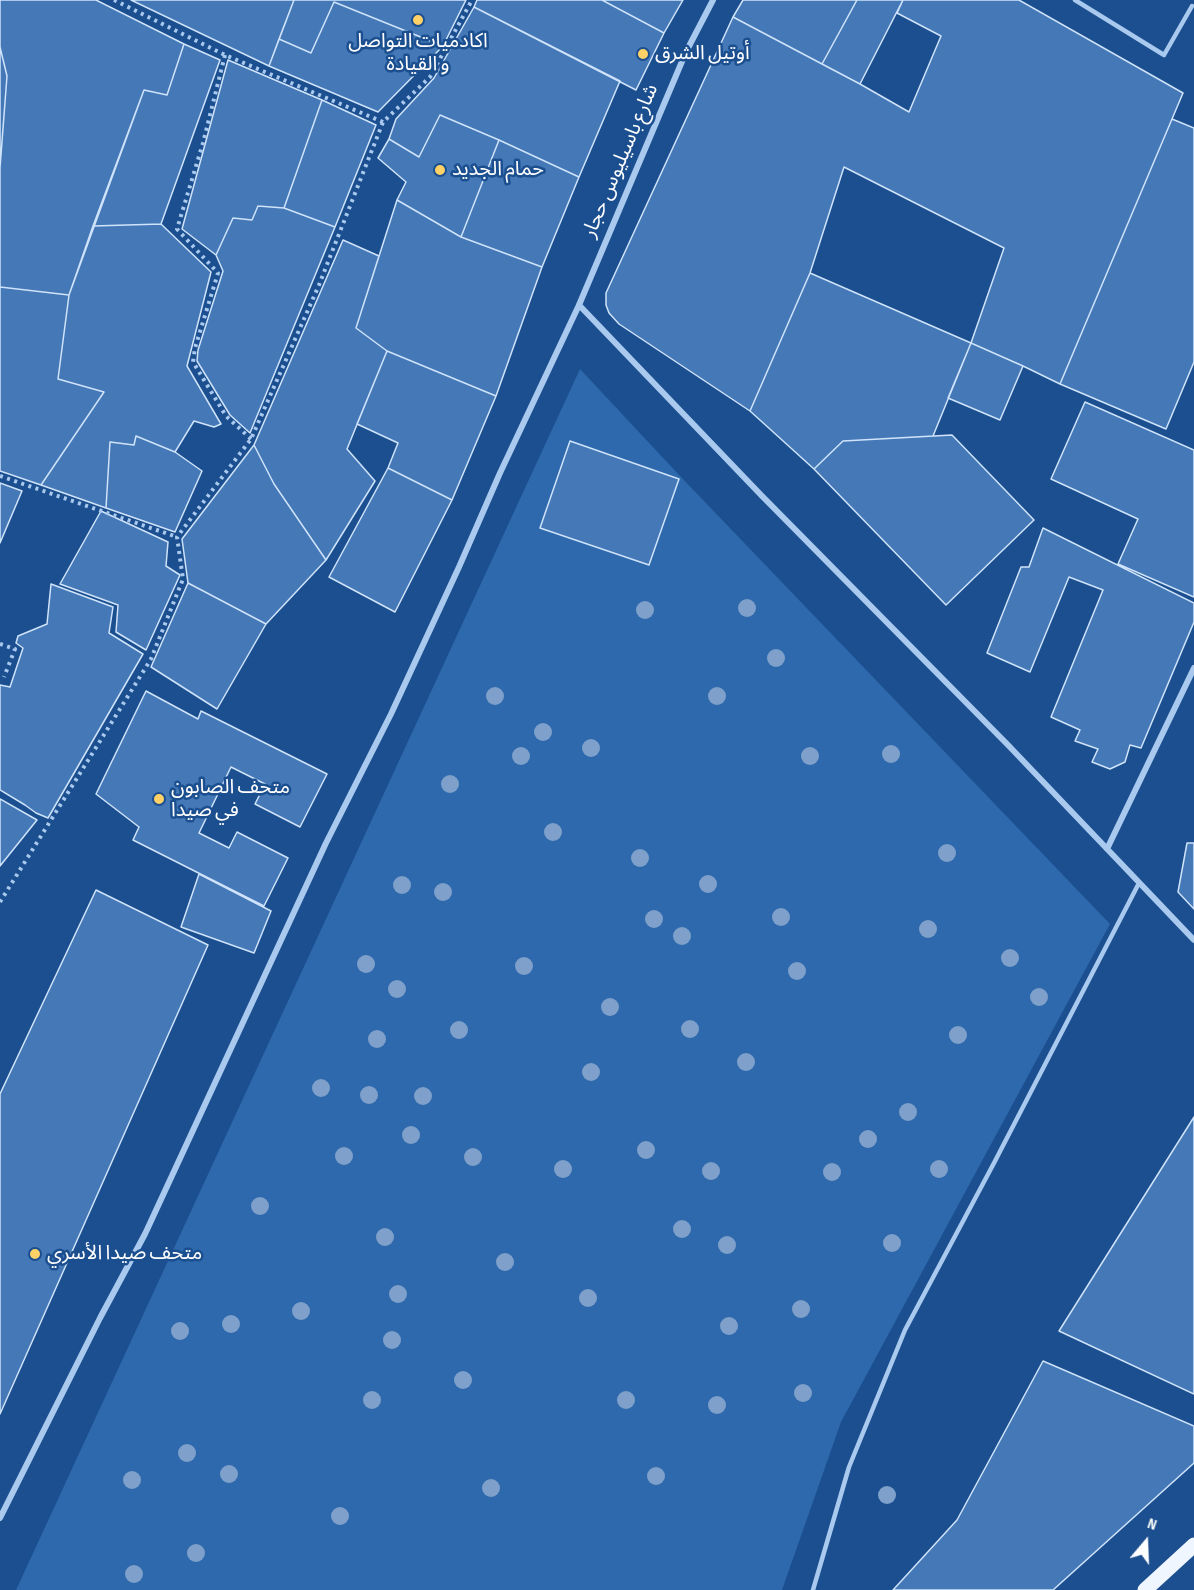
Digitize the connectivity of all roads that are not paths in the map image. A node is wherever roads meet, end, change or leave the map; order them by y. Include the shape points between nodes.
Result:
1 (713, 0) edge
2 (1075, 0) edge
3 (1193, 5) edge
4 (579, 305) junction
5 (1194, 668) edge
6 (1107, 849) junction
7 (1139, 883) junction
8 (1194, 940) edge
9 (0, 1518) edge
10 (1194, 1545) edge
11 (813, 1590) edge
12 (1145, 1590) edge

1 - 4 street, شارع باسيليوس حجار via 686,52
2 - 3 lane via 1164,55
4 - 6 street
4 - 9 street, شارع باسيليوس حجار via 145,1234
5 - 6 street
6 - 7 street
7 - 8 street
7 - 11 lane via 905,1329 849,1467
10 - 12 main road

